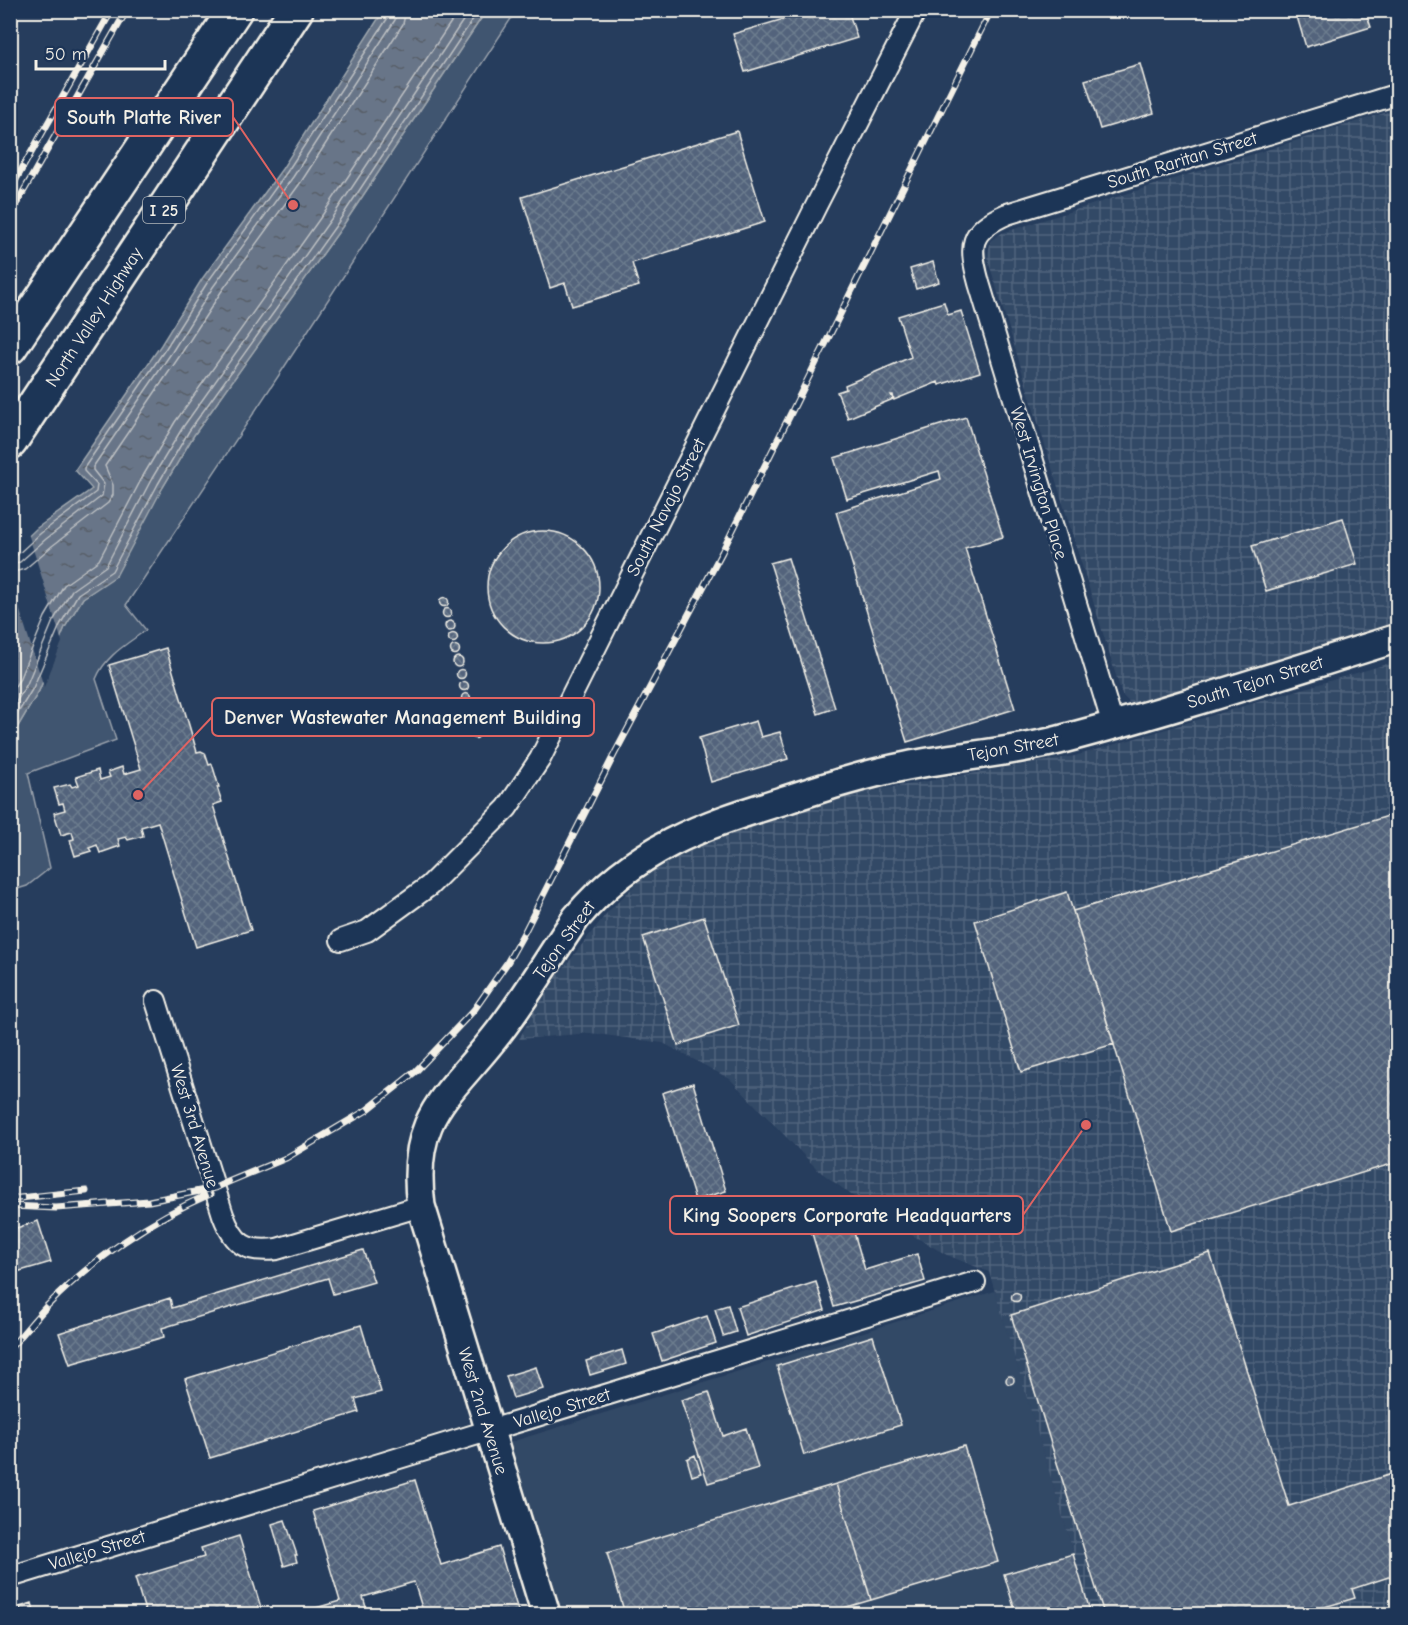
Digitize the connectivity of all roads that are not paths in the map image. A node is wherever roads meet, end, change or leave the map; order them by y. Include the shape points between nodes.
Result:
1 (235, 10) edge
2 (296, 10) edge
3 (916, 10) edge
4 (1398, 94) edge
5 (974, 239) joint
6 (10, 347) edge
7 (32, 411) junction
8 (10, 442) edge
9 (10, 449) edge
10 (1398, 638) edge
11 (1113, 725) junction
12 (341, 940) dead end
13 (156, 1001) dead end
14 (421, 1206) junction
15 (975, 1282) dead end
16 (489, 1430) junction
17 (10, 1577) edge
18 (546, 1614) edge

1 - 6 highway, I 25
2 - 7 highway, North Valley Highway / I 25
3 - 12 street, South Navajo Street via 540,759 507,808 429,886 367,932
4 - 5 street, South Raritan Street via 1007,214 986,224
5 - 11 street, West Irvington Place via 972,252 979,283
7 - 8 highway, North Valley Highway / I 25
7 - 9 highway
10 - 11 street, South Tejon Street
11 - 14 street, Tejon Street via 1044,743 850,779 715,822 672,840 637,862 604,887 576,918 499,1032 434,1110 418,1161
13 - 14 street, West 3rd Avenue via 223,1215 229,1230 244,1246 253,1250 277,1249
14 - 16 street, West 2nd Avenue
15 - 16 street, Vallejo Street
16 - 17 street, Vallejo Street
16 - 18 street, West 2nd Avenue

